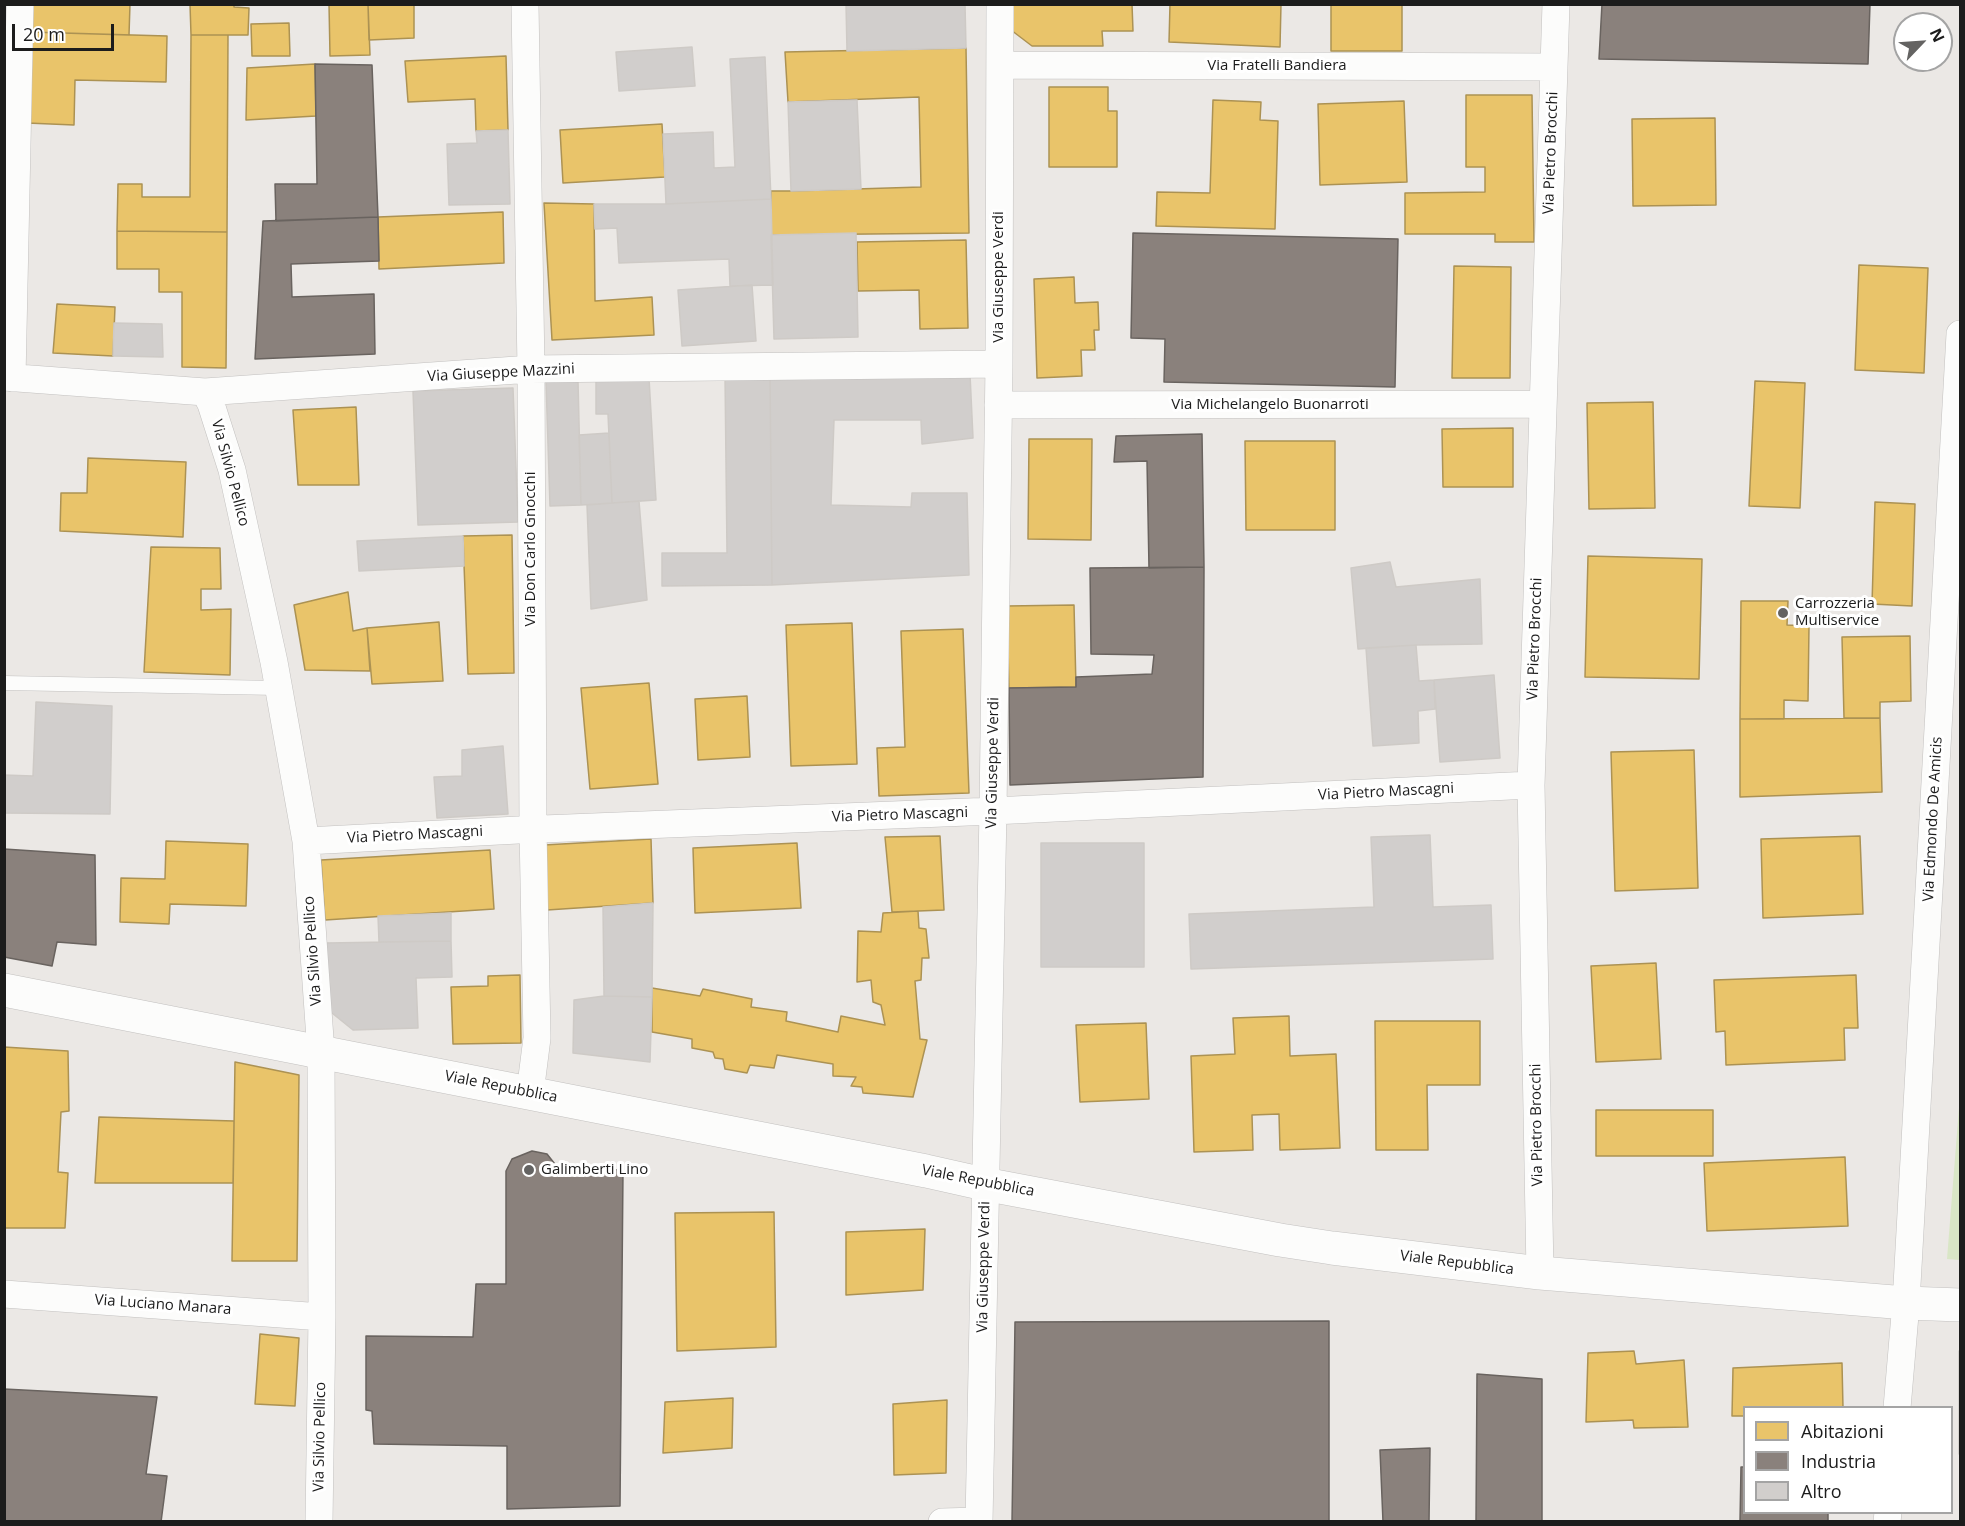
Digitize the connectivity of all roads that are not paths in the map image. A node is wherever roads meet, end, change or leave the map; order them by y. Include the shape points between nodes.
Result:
1 (20, 4) edge
2 (525, 4) edge
3 (1000, 4) edge
4 (1556, 4) edge
5 (1000, 65) junction
6 (1554, 67) junction
7 (1960, 334) edge
8 (999, 364) junction
9 (531, 369) junction
10 (8, 378) edge
11 (206, 392) junction
12 (1542, 404) junction
13 (998, 405) junction
14 (4, 683) edge
15 (278, 688) junction
16 (1531, 785) junction
17 (993, 811) junction
18 (532, 829) junction
19 (306, 841) junction
20 (4, 990) edge
21 (321, 1053) junction
22 (530, 1093) junction
23 (984, 1184) junction
24 (1540, 1273) junction
25 (4, 1294) edge
26 (1906, 1303) junction
27 (1960, 1305) edge
28 (322, 1317) junction
29 (1897, 1406) edge
30 (319, 1521) edge
31 (942, 1521) edge
32 (979, 1521) edge

1 - 10 street
2 - 9 street, Via Don Carlo Gnocchi
3 - 5 street, Via Giuseppe Verdi
4 - 6 street, Via Pietro Brocchi
5 - 6 street, Via Fratelli Bandiera
5 - 8 street, Via Giuseppe Verdi
6 - 12 street, Via Pietro Brocchi
7 - 26 street, Via Edmondo De Amicis
8 - 9 street, Via Giuseppe Mazzini
8 - 13 street, Via Giuseppe Verdi
9 - 11 street, Via Giuseppe Mazzini
9 - 18 street, Via Don Carlo Gnocchi
10 - 11 street, Via Giuseppe Mazzini
11 - 15 street, Via Silvio Pellico via 232,470
12 - 13 street, Via Michelangelo Buonarroti
12 - 16 street, Via Pietro Brocchi
13 - 17 street, Via Giuseppe Verdi
14 - 15 lane
15 - 19 street, Via Silvio Pellico
16 - 17 street, Via Pietro Mascagni
16 - 24 street, Via Pietro Brocchi
17 - 18 street, Via Pietro Mascagni
17 - 23 street, Via Giuseppe Verdi
18 - 19 street, Via Pietro Mascagni
18 - 22 street, Via Don Carlo Gnocchi via 537,1038
19 - 21 street, Via Silvio Pellico
20 - 21 street, Viale Repubblica
21 - 22 street, Viale Repubblica
21 - 28 street, Via Silvio Pellico
22 - 23 street, Viale Repubblica
23 - 24 street, Viale Repubblica via 1291,1242
23 - 32 street, Via Giuseppe Verdi
24 - 26 street, Viale Repubblica
25 - 28 street, Via Luciano Manara
26 - 27 street, Viale Repubblica
26 - 29 street, Via Edmondo De Amicis
28 - 30 street, Via Silvio Pellico
31 - 32 street

